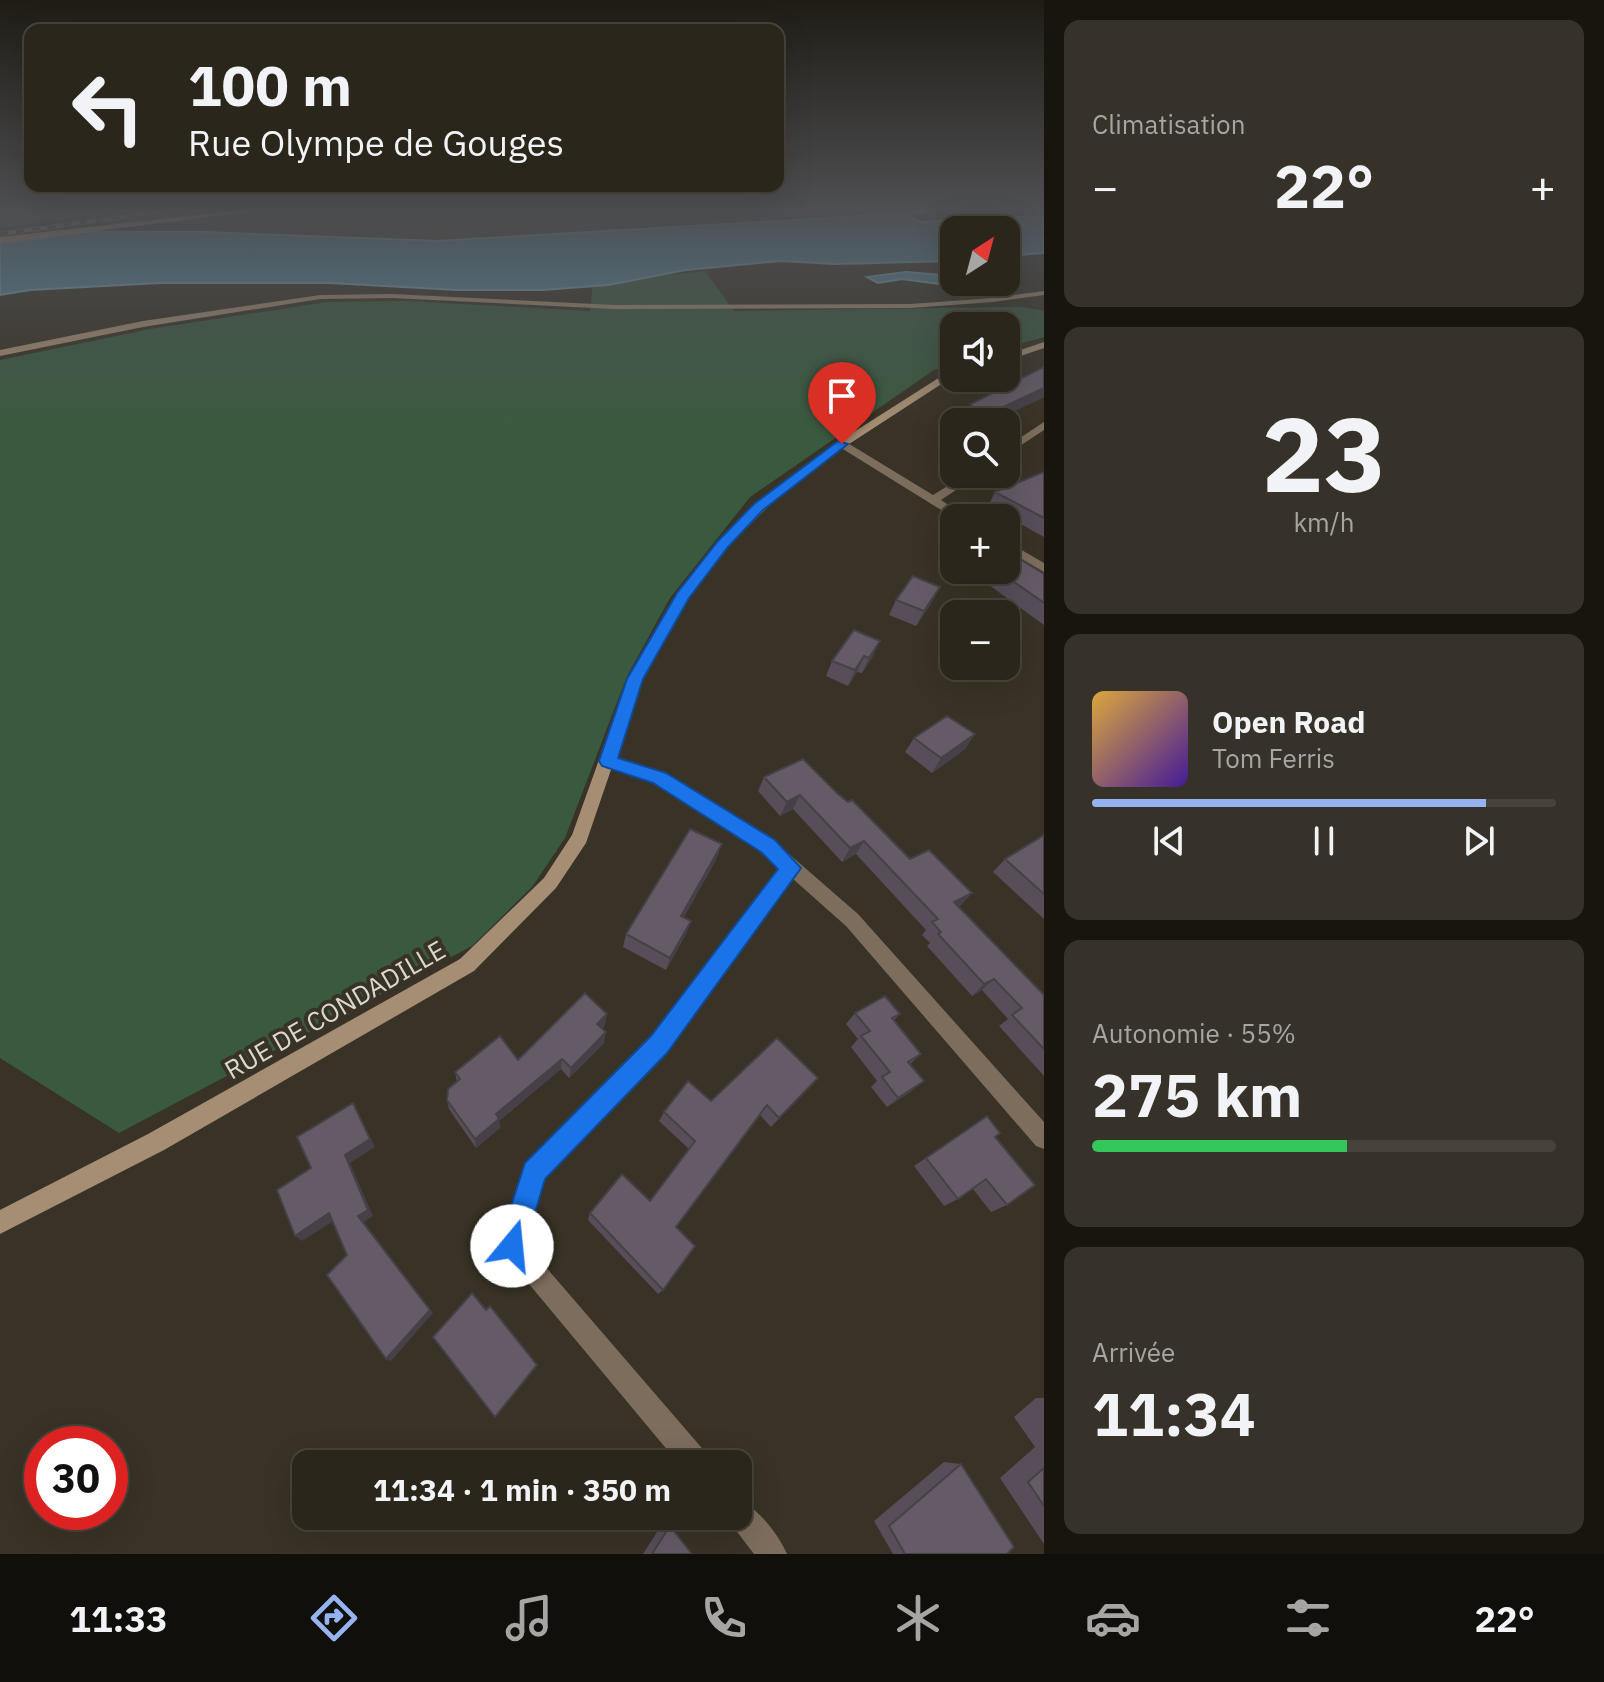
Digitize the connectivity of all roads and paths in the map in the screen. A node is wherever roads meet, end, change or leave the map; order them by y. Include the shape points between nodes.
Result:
1 (1044, 293) edge
2 (1015, 298) junction
3 (1044, 305) edge
4 (1041, 348) edge
5 (0, 353) edge
6 (1020, 354) edge
7 (940, 381) edge
8 (1044, 425) edge
9 (842, 444) junction
10 (1020, 445) edge
11 (952, 488) edge
12 (933, 500) junction
13 (940, 504) edge
14 (1020, 553) edge
15 (1044, 568) edge
16 (608, 761) junction
17 (791, 868) junction
18 (1044, 1138) edge
19 (0, 1222) edge
20 (685, 1450) edge
21 (752, 1529) edge
22 (773, 1554) edge

1 - 2 main road
2 - 3 main road
2 - 5 main road via 910,306 614,307 320,297
4 - 6 main road
7 - 9 main road, RUE DE CONDADILLE
8 - 10 street
9 - 12 street
9 - 16 main road, RUE DE CONDADILLE via 758,507 683,596 635,679
11 - 12 street
12 - 13 street
14 - 15 street
16 - 17 street via 659,778 768,846
16 - 19 main road, RUE DE CONDADILLE via 580,838 550,883 467,965 156,1142
17 - 18 street via 852,920
17 - 20 street via 659,1044 534,1172 512,1246
21 - 22 street

